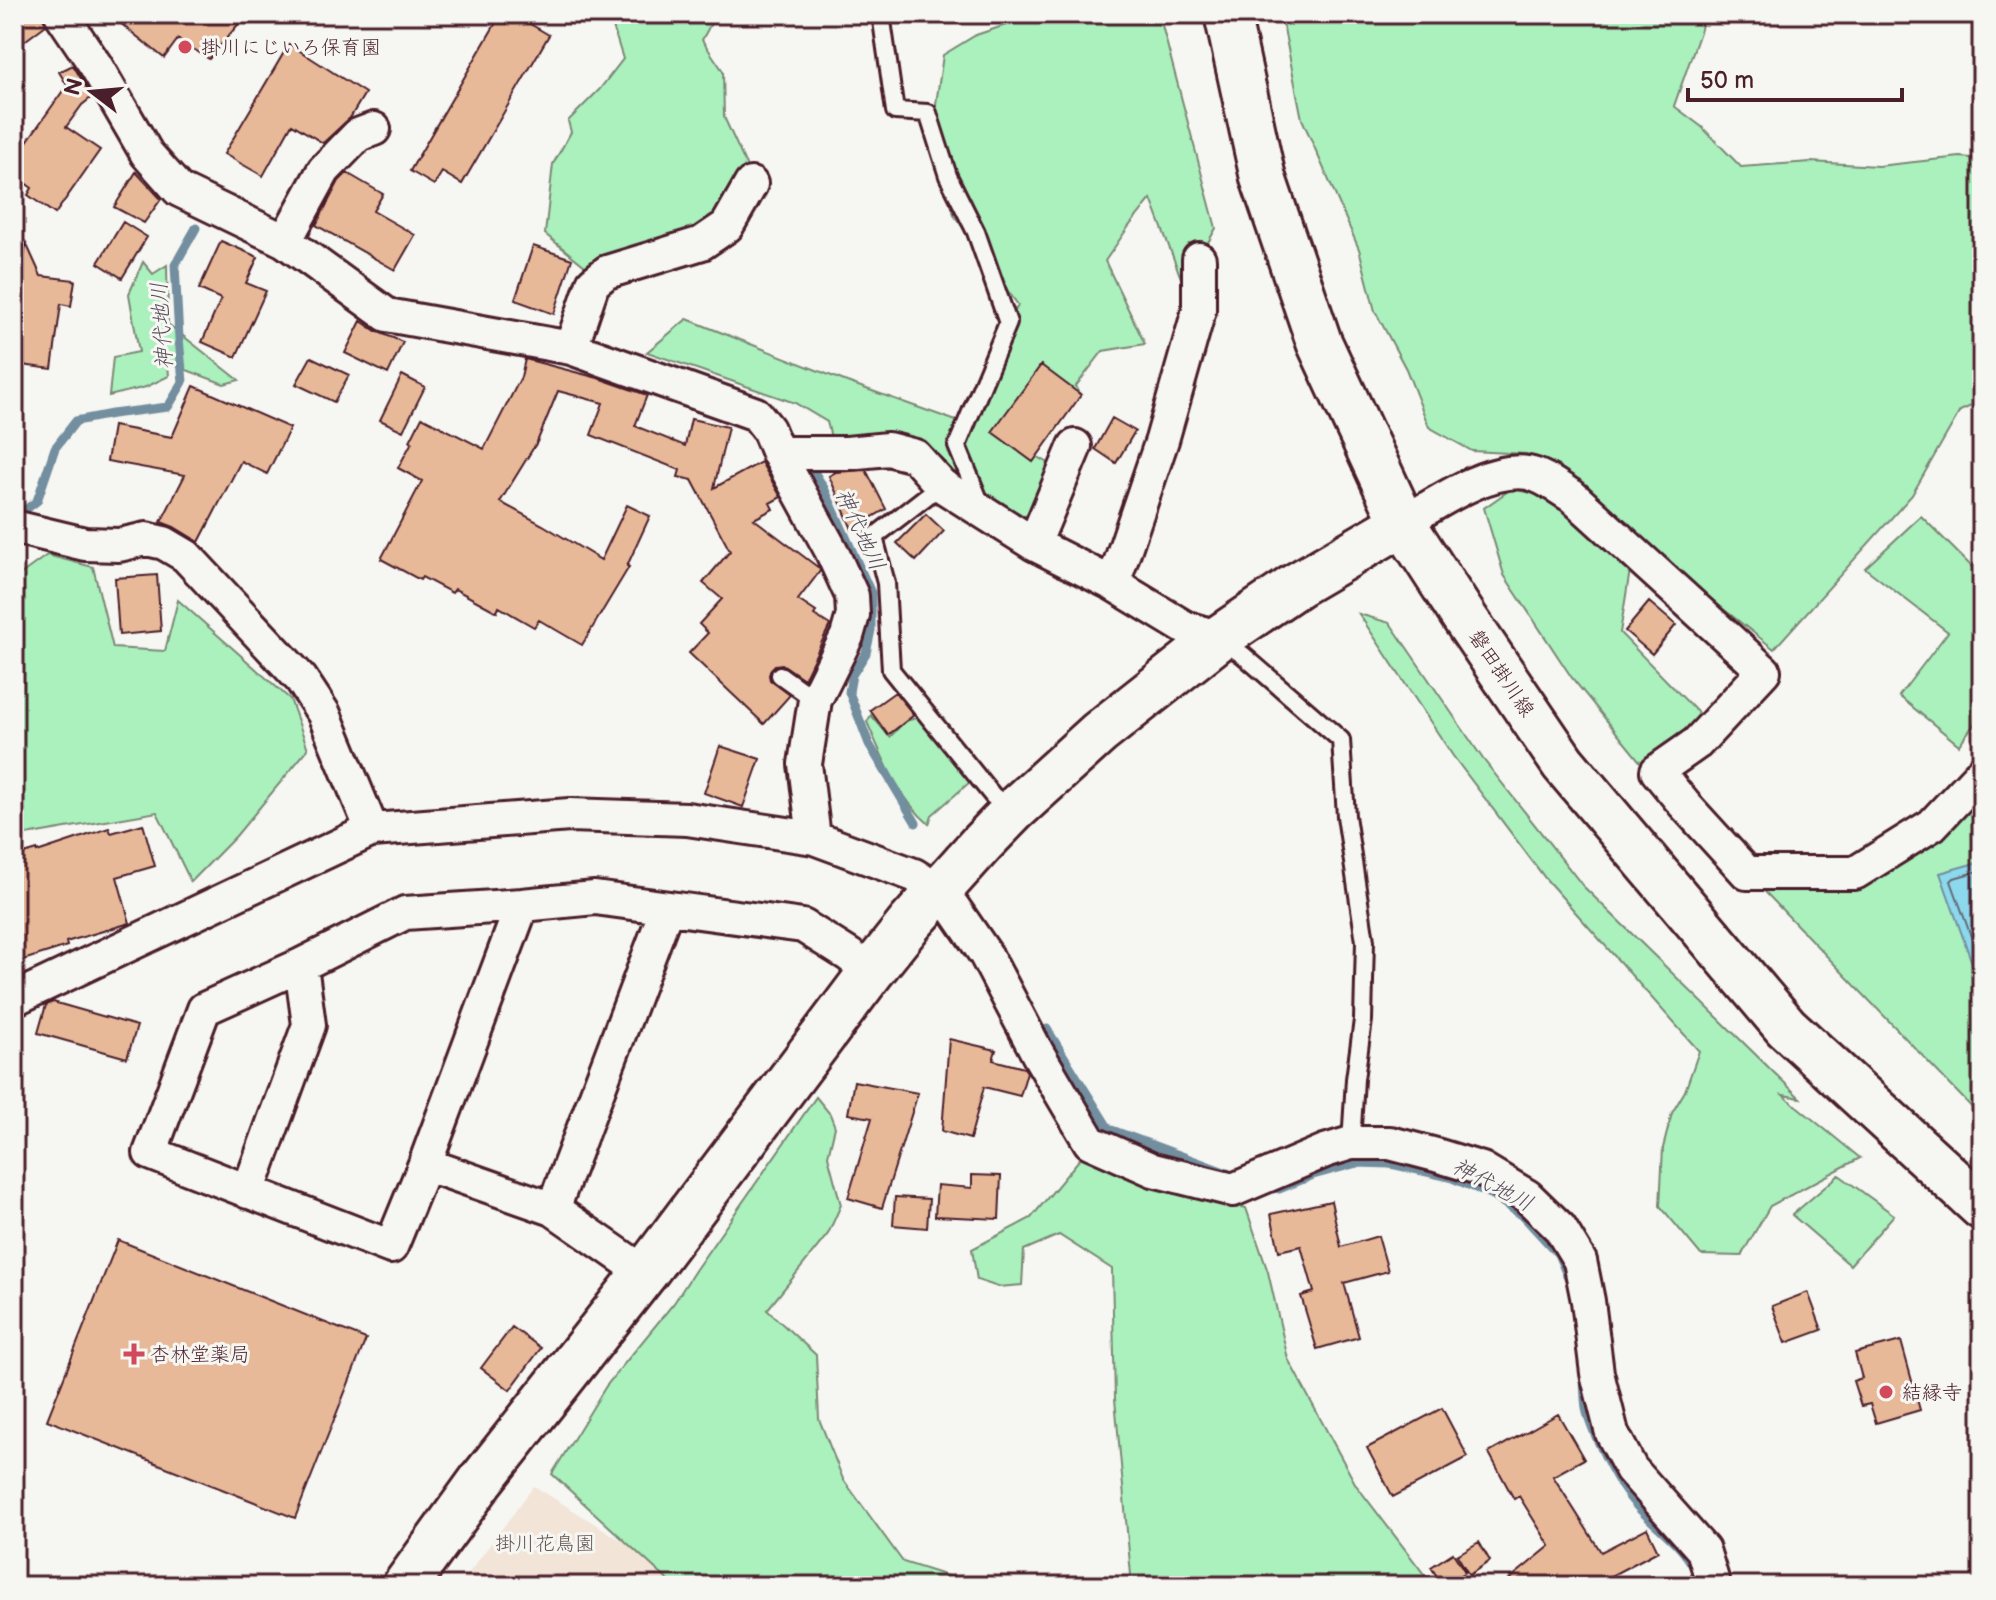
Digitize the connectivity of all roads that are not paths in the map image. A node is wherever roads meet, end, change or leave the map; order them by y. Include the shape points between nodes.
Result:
1 (61, 14) edge
2 (881, 14) edge
3 (1227, 14) edge
4 (374, 129) dead end
5 (751, 184) dead end
6 (285, 241) junction
7 (1199, 259) dead end
8 (571, 348) junction
9 (1075, 446) dead end
10 (778, 453) junction
11 (941, 485) junction
12 (984, 512) junction
13 (1403, 523) junction
14 (14, 527) edge
15 (1034, 544) junction
16 (1113, 584) junction
17 (1219, 638) junction
18 (780, 675) dead end
19 (815, 700) junction
20 (1982, 772) edge
21 (1013, 811) junction
22 (372, 830) junction
23 (814, 838) junction
24 (939, 891) junction
25 (522, 905) junction
26 (667, 908) junction
27 (301, 965) junction
28 (871, 972) junction
29 (14, 999) edge
30 (1351, 1143) junction
31 (425, 1164) junction
32 (248, 1192) junction
33 (1982, 1207) edge
34 (553, 1209) junction
35 (645, 1273) junction
36 (405, 1586) edge
37 (1714, 1586) edge

1 - 6 street via 147,154 179,190
2 - 12 lane via 895,111 928,113 1008,323 957,446
3 - 13 street, 磐田掛川線 via 1263,178 1319,342
4 - 6 street via 358,135 324,170
5 - 8 street via 727,226 702,243 607,272 593,283
6 - 8 street via 387,315
7 - 16 street via 1199,310
8 - 10 street via 756,414
9 - 15 street
10 - 11 street via 888,449 915,456
10 - 19 street via 852,596 847,636
11 - 12 street
11 - 21 lane via 874,537 886,583 891,670 993,796
12 - 15 street
13 - 17 street
13 - 20 street via 1478,482 1510,473 1540,477 1572,496 1764,671 1697,743 1657,771 1747,873 1855,873 1932,825
13 - 33 street, 磐田掛川線 via 1563,763 1786,1027
14 - 22 street via 85,544 146,539 186,556 301,679 324,714
15 - 16 street
16 - 17 street via 1184,627
17 - 21 street via 1099,733
17 - 30 lane via 1341,740 1346,816 1365,941
18 - 19 lane
19 - 23 street via 805,764
21 - 24 street
22 - 23 street via 570,815 687,819
22 - 29 street
23 - 24 street via 914,875
24 - 28 street
24 - 30 street via 986,955 1090,1142 1153,1170 1233,1190
25 - 26 street via 595,898
25 - 27 street via 405,913
25 - 31 street
26 - 28 street via 803,926
26 - 34 street
27 - 32 street via 309,1025
27 - 32 street via 204,1009 150,1153
28 - 35 street
30 - 37 street via 1390,1143 1482,1169 1527,1196 1560,1228 1580,1261 1612,1433 1631,1469 1703,1550
31 - 32 street via 391,1247
31 - 34 street
34 - 35 street
35 - 36 street

